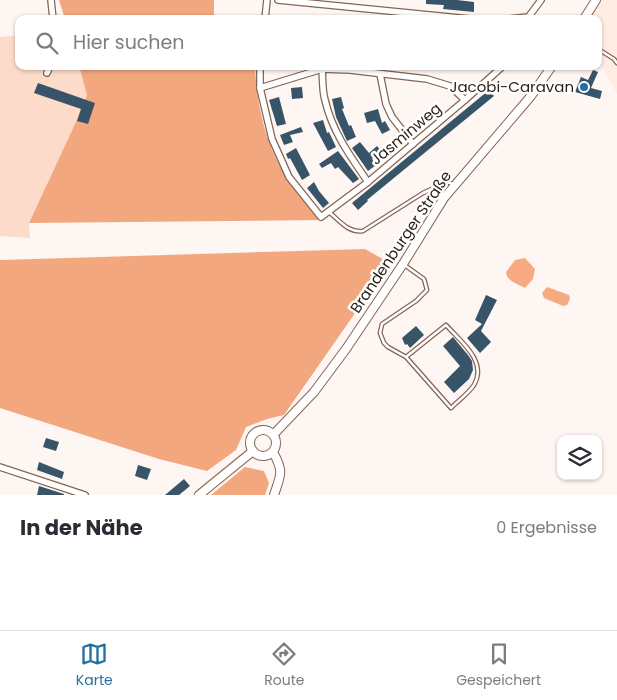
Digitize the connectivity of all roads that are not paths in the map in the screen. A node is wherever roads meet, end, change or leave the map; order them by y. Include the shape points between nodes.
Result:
1 (51, 0) edge
2 (267, 0) edge
3 (278, 0) edge
4 (541, 0) edge
5 (596, 0) edge
6 (53, 15) edge
7 (265, 15) edge
8 (430, 15) edge
9 (530, 15) edge
10 (587, 15) edge
11 (602, 52) edge
12 (617, 62) edge
13 (48, 70) edge
14 (260, 70) edge
15 (319, 70) edge
16 (322, 70) edge
17 (350, 70) edge
18 (499, 70) edge
19 (549, 70) edge
20 (46, 73) dead end
21 (380, 74) junction
22 (260, 88) junction
23 (465, 100) junction
24 (413, 144) junction
25 (368, 182) junction
26 (454, 184) junction
27 (329, 212) junction
28 (403, 264) junction
29 (406, 357) junction
30 (274, 434) junction
31 (253, 451) junction
32 (273, 452) junction
33 (0, 467) edge
34 (84, 495) edge
35 (199, 495) edge
36 (274, 495) edge

1 - 6 street
2 - 7 street
3 - 8 street
4 - 9 street
5 - 10 street
11 - 12 lane
13 - 20 street
14 - 22 street
15 - 22 street
16 - 25 street via 324,99 333,126
17 - 21 street
18 - 23 street, Jasminweg
19 - 26 street, Brandenburger Straße via 531,96
21 - 23 street via 427,79 450,86
21 - 24 street via 392,117
22 - 27 street, Jasminweg via 272,139 289,176 321,217
23 - 24 street, Jasminweg
24 - 25 street, Jasminweg
25 - 27 street, Jasminweg
26 - 27 lane via 447,182 430,190 363,231 349,230
26 - 28 street, Brandenburger Straße
28 - 29 lane via 424,279 427,290 382,324 380,333 388,347
28 - 30 street, Brandenburger Straße via 314,392
29 - 29 lane via 446,325 475,357 478,371 474,386 451,408
30 - 31 street via 261,429 253,434 250,442
30 - 32 street via 277,441
31 - 32 street via 265,456
31 - 35 street
32 - 36 street via 281,466
33 - 34 street

